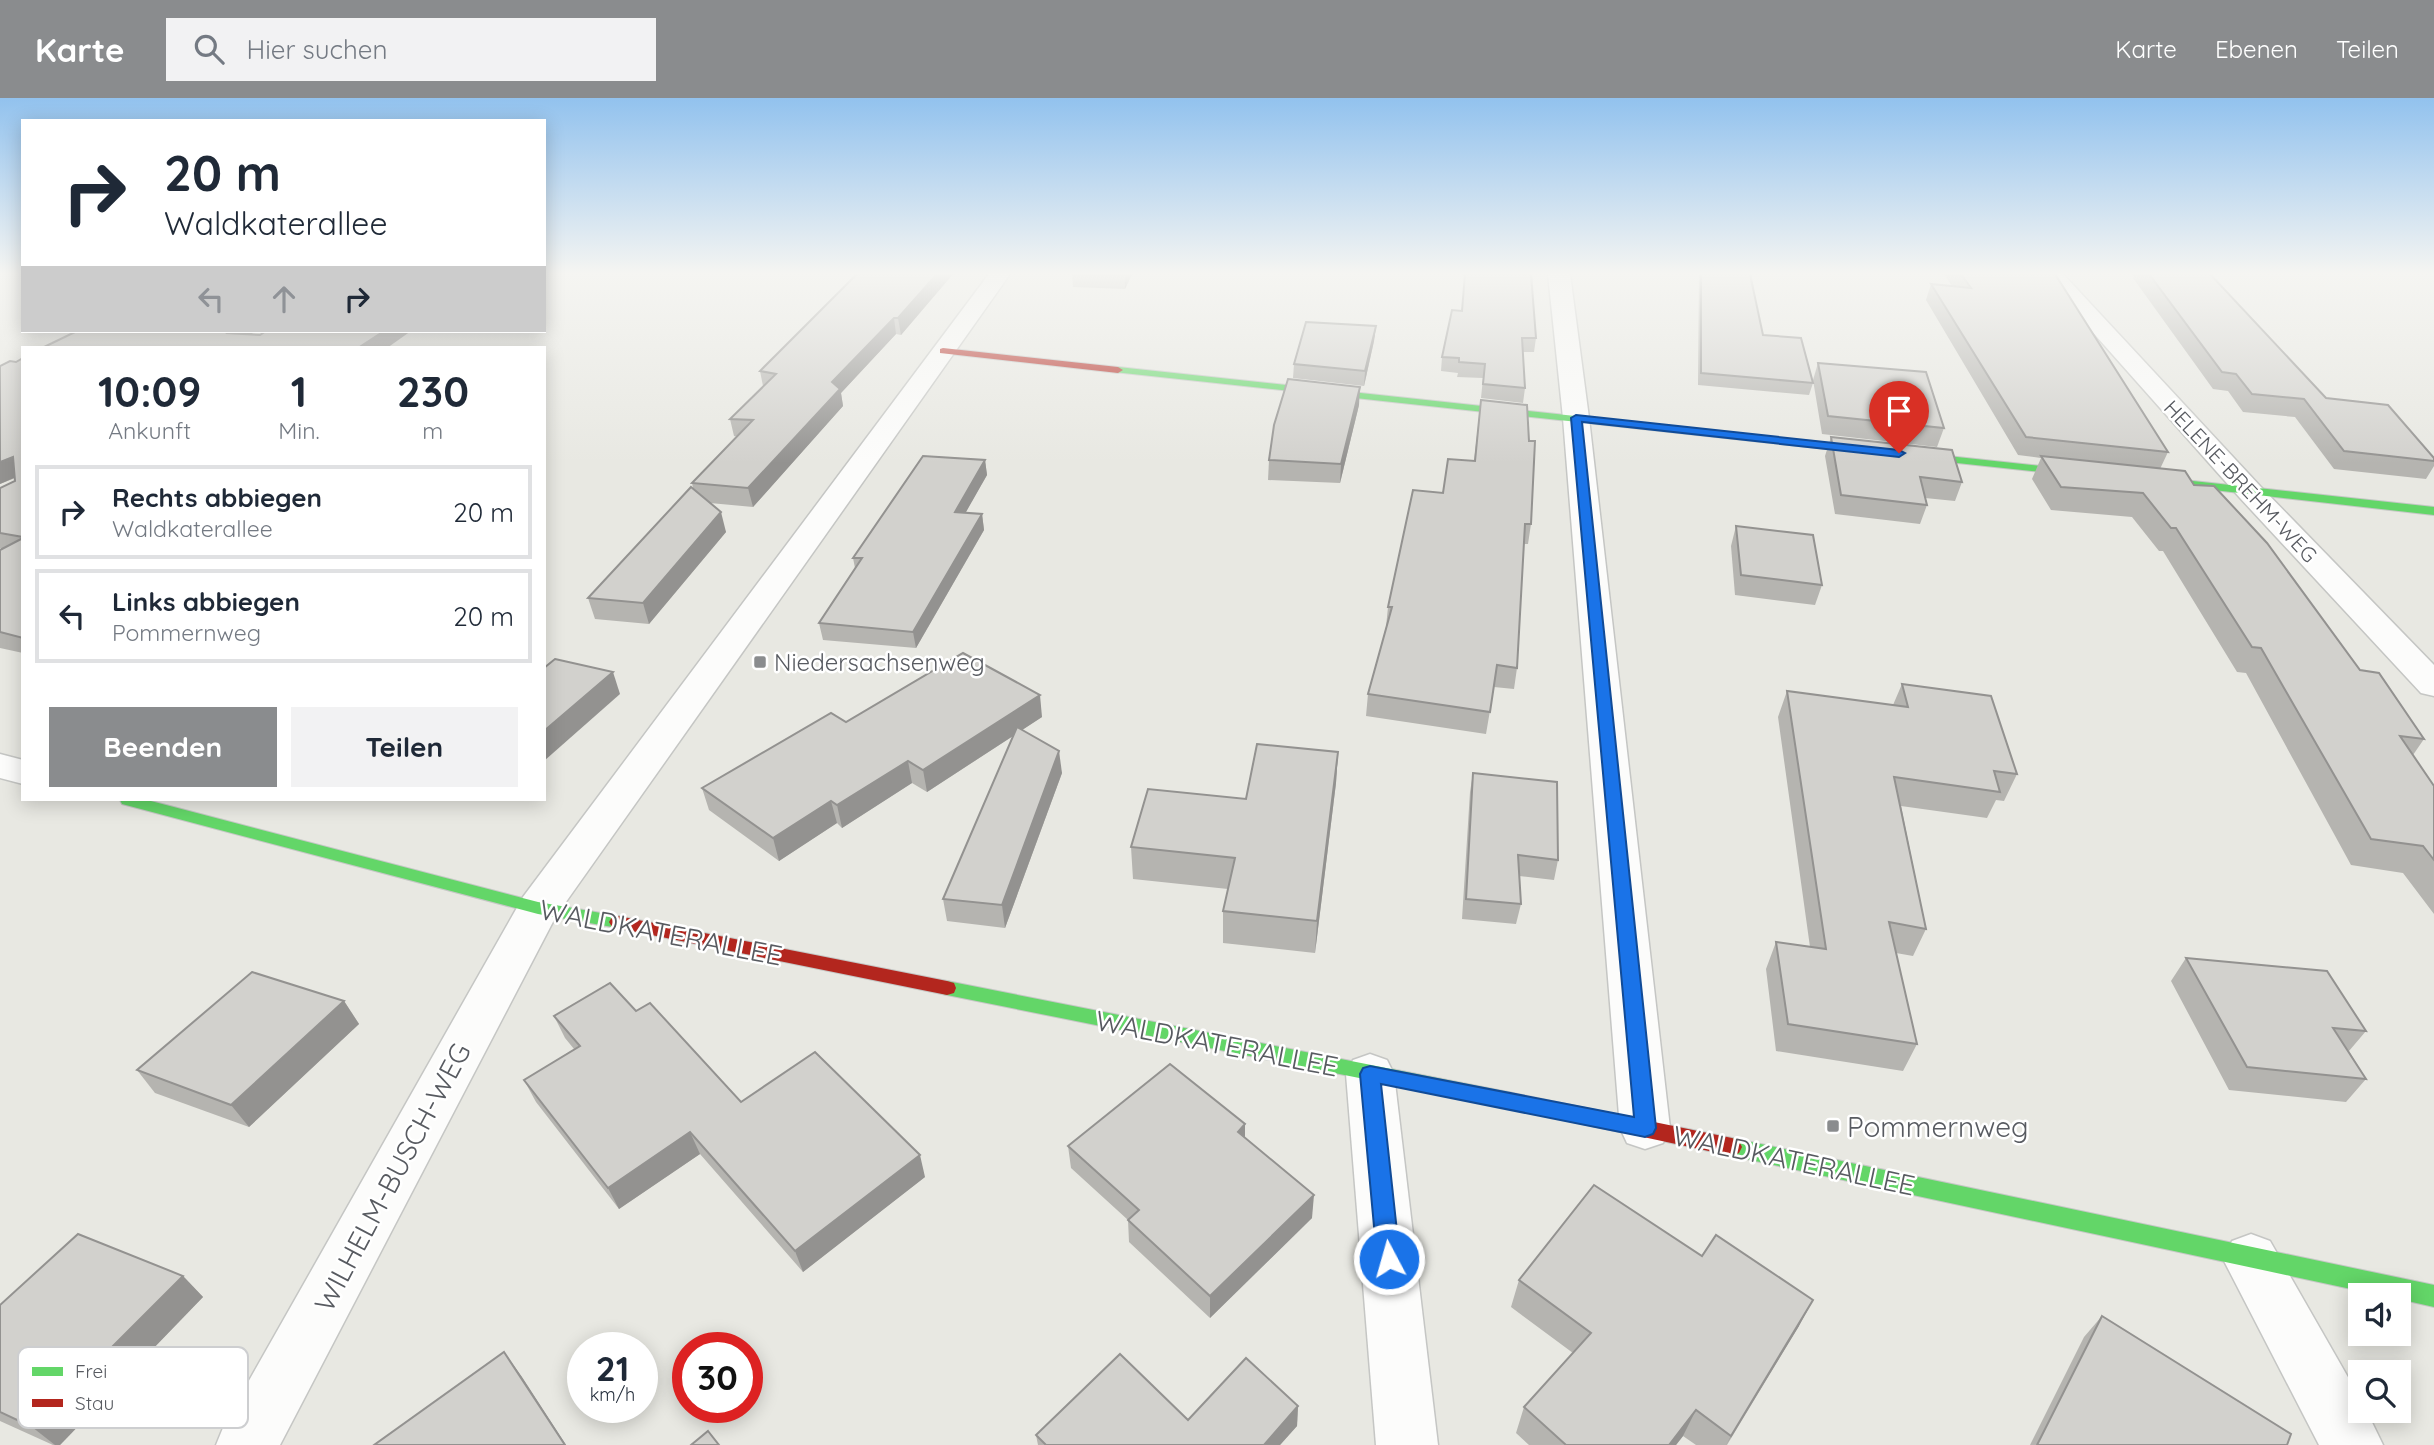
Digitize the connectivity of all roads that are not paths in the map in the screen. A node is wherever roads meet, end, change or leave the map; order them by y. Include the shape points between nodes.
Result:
1 (953, 337) edge
2 (1566, 337) edge
3 (2108, 337) edge
4 (943, 351) junction
5 (1576, 418) junction
6 (2098, 475) edge
7 (2153, 481) edge
8 (2250, 492) junction
9 (2434, 511) edge
10 (2434, 685) edge
11 (0, 766) edge
12 (21, 771) edge
13 (132, 801) edge
14 (538, 908) junction
15 (1370, 1074) junction
16 (1645, 1128) junction
17 (2251, 1259) junction
18 (2434, 1296) edge
19 (247, 1445) edge
20 (1407, 1445) edge
21 (2352, 1445) edge

1 - 4 street
2 - 5 street
3 - 8 street, HELENE-BREHM-WEG
4 - 5 street
4 - 14 street
5 - 6 street
5 - 16 street
7 - 8 street
8 - 9 street
8 - 10 street, HELENE-BREHM-WEG
11 - 12 street
13 - 14 street, WALDKATERALLEE
14 - 15 street, WALDKATERALLEE
14 - 19 street, WILHELM-BUSCH-WEG
15 - 16 street, WALDKATERALLEE
15 - 20 street
16 - 17 street, WALDKATERALLEE
17 - 18 street, WALDKATERALLEE
17 - 21 street

